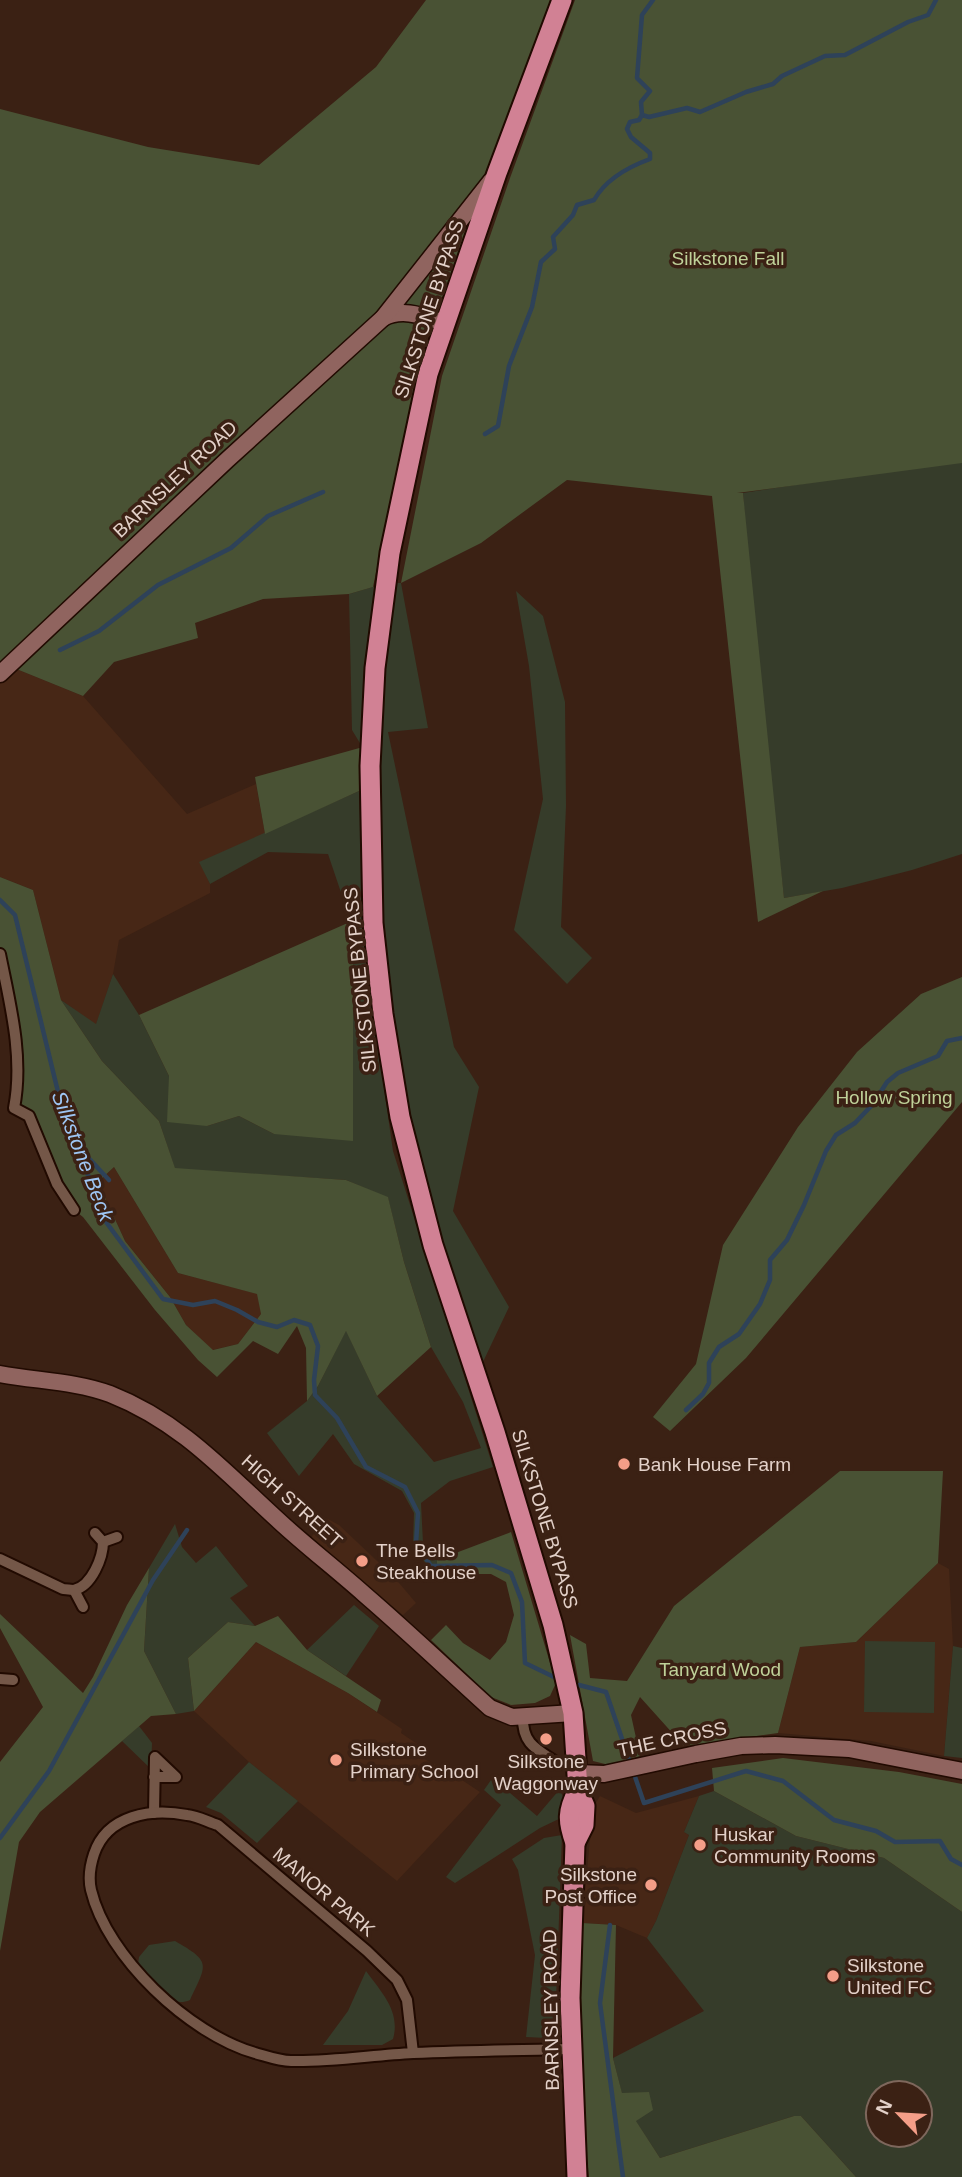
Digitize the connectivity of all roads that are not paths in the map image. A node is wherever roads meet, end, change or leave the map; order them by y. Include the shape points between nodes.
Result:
1 (562, 0) edge
2 (497, 173) junction
3 (383, 318) junction
4 (445, 323) junction
5 (0, 674) edge
6 (0, 954) edge
7 (14, 1108) junction
8 (2, 1115) dead end
9 (74, 1210) dead end
10 (0, 1374) edge
11 (95, 1533) dead end
12 (117, 1537) dead end
13 (103, 1542) junction
14 (0, 1559) edge
15 (74, 1590) junction
16 (83, 1607) dead end
17 (0, 1679) edge
18 (13, 1680) dead end
19 (573, 1713) junction
20 (523, 1717) junction
21 (554, 1758) dead end
22 (962, 1771) edge
23 (155, 1777) dead end
24 (578, 1782) junction
25 (154, 1813) junction
26 (572, 2049) junction
27 (413, 2053) junction
28 (577, 2177) edge

1 - 2 highway, BARNSLEY ROAD
2 - 3 street, BARNSLEY ROAD
2 - 4 highway, SILKSTONE BYPASS
3 - 4 street via 404,312
3 - 5 street, BARNSLEY ROAD
4 - 19 highway, SILKSTONE BYPASS via 428,374 390,553 375,668 370,766 373,923 400,1117 433,1245 553,1625
6 - 7 street via 14,1026 18,1084
7 - 8 street
7 - 9 street via 29,1116 57,1184
10 - 20 street, HIGH STREET via 63,1382 108,1394 158,1417 222,1466 490,1708
11 - 13 street
12 - 13 street
13 - 15 street via 95,1568
14 - 15 street
15 - 16 street
17 - 18 street
19 - 20 street, HIGH STREET
19 - 24 highway, SILKSTONE BYPASS
20 - 21 street via 526,1740
22 - 24 street, THE CROSS via 849,1749 775,1745 741,1746
23 - 25 street
24 - 26 highway, BARNSLEY ROAD via 569,1820 575,1843
25 - 27 street, MANOR PARK via 188,1815 218,1825 367,1951 397,1980 407,2000
25 - 27 street, MANOR PARK via 130,1817 109,1828 97,1843 89,1867 91,1889 105,1926 152,1987 212,2034 251,2052 289,2062
26 - 27 street, MANOR PARK
26 - 28 highway, BARNSLEY ROAD

